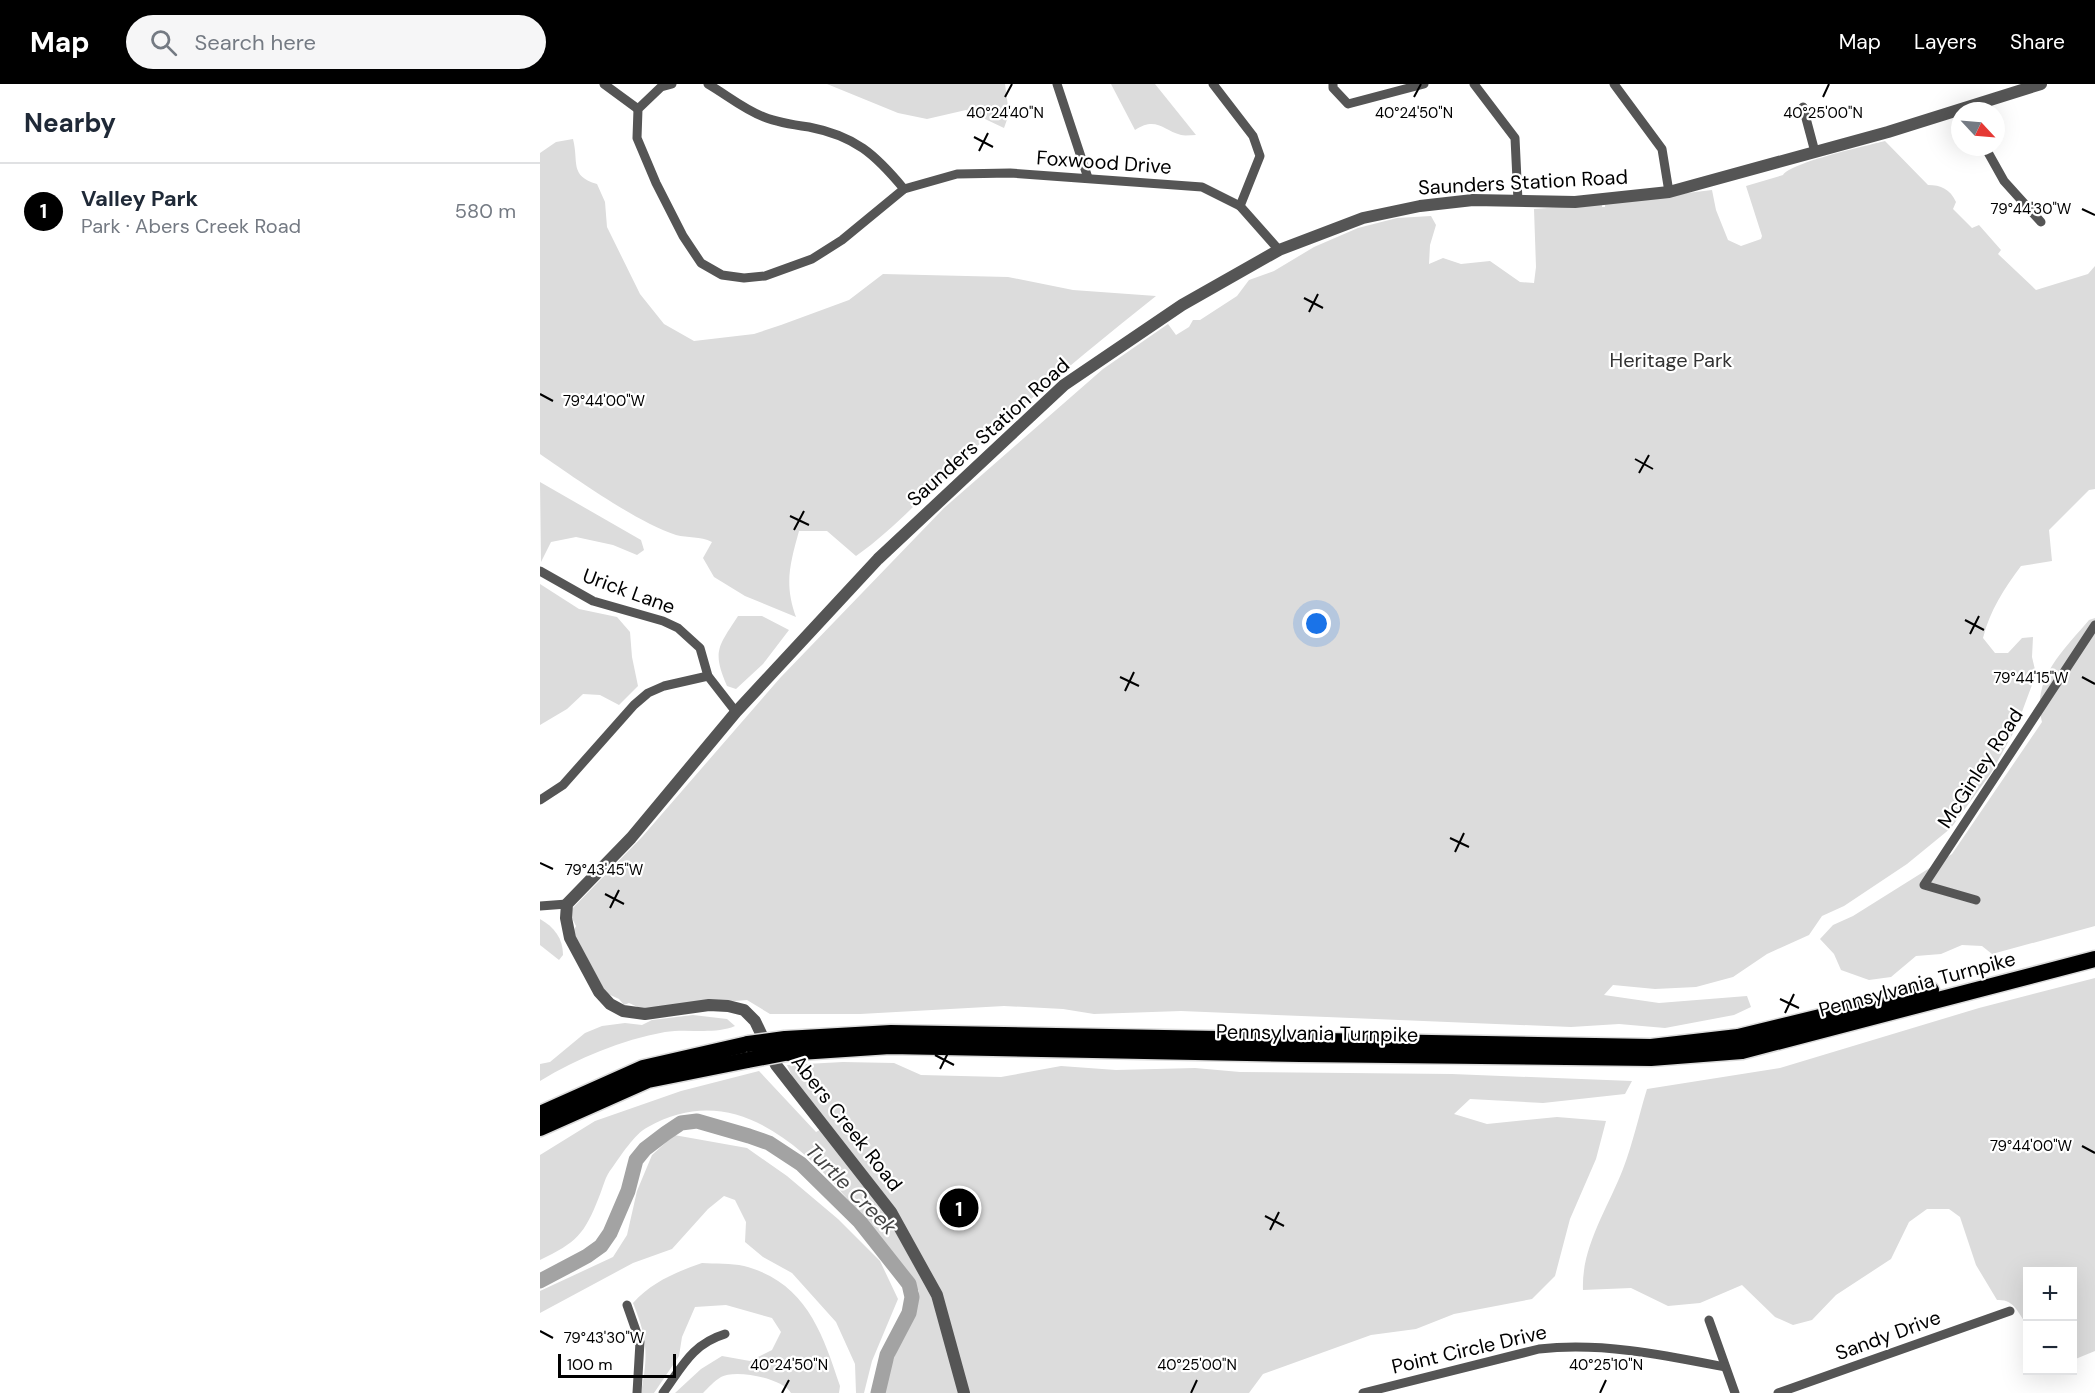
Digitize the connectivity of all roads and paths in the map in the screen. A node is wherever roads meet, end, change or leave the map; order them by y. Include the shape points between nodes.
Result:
1 (604, 84) edge
2 (672, 84) edge
3 (708, 84) edge
4 (1057, 84) edge
5 (1213, 84) edge
6 (1333, 84) edge
7 (1424, 84) edge
8 (1474, 84) edge
9 (1614, 84) edge
10 (2037, 85) edge
11 (1990, 102) edge
12 (1803, 107) dead end
13 (638, 109) junction
14 (1951, 115) edge
15 (1815, 152) junction
16 (1990, 156) edge
17 (1088, 178) junction
18 (904, 189) junction
19 (1670, 192) junction
20 (1518, 201) junction
21 (1240, 206) junction
22 (2041, 222) dead end
23 (1279, 250) junction
24 (540, 571) edge
25 (2095, 625) edge
26 (708, 676) junction
27 (736, 712) junction
28 (540, 800) edge
29 (1976, 900) dead end
30 (567, 904) junction
31 (540, 906) edge
32 (2095, 948) edge
33 (2095, 959) edge
34 (785, 1046) junction
35 (748, 1052) junction
36 (540, 1114) edge
37 (540, 1128) edge
38 (627, 1305) dead end
39 (2010, 1311) dead end
40 (1709, 1320) dead end
41 (725, 1334) dead end
42 (1725, 1367) junction
43 (637, 1393) edge
44 (663, 1393) edge
45 (964, 1393) edge
46 (1363, 1393) edge
47 (1735, 1393) edge
48 (1778, 1393) edge

1 - 13 street
2 - 13 street via 661,87
3 - 18 street via 766,118 836,133 861,144
4 - 17 street
5 - 21 street via 1253,136 1260,156
6 - 7 street via 1348,104
8 - 20 street via 1515,138
9 - 19 street via 1662,149
10 - 11 street, Saunders Station Road
12 - 15 street
13 - 18 street, Foxwood Drive via 637,138 656,183 701,263 722,275 765,276 812,259 842,240
14 - 15 street, Saunders Station Road
15 - 19 street, Saunders Station Road
16 - 22 street via 2004,181
17 - 18 street, Foxwood Drive via 957,174
17 - 21 street, Foxwood Drive via 1202,187
19 - 20 street, Saunders Station Road via 1575,202
20 - 23 street, Saunders Station Road via 1420,206 1363,218
21 - 23 street, Foxwood Drive
23 - 27 street, Saunders Station Road via 1182,305 1064,385 878,559
24 - 26 street, Urick Lane via 593,601 678,628 700,648
25 - 29 street, McGinley Road via 1924,885
26 - 27 street, Urick Lane
26 - 28 street via 648,693 563,785
27 - 30 street, Saunders Station Road via 631,838
30 - 31 street
30 - 45 street, Abers Creek Road via 570,938 599,992 610,1004 623,1011 645,1014 728,1006 744,1010 755,1021 776,1065 891,1212 937,1294
32 - 34 highway, Pennsylvania Turnpike via 1738,1037 1652,1047 891,1033
33 - 34 highway, Pennsylvania Turnpike via 1742,1051 1651,1058
34 - 35 highway, Pennsylvania Turnpike, bridge
35 - 36 highway, Pennsylvania Turnpike via 643,1068
35 - 37 highway, Pennsylvania Turnpike via 648,1080
38 - 43 street via 640,1342
39 - 48 street, Sandy Drive
40 - 42 street
41 - 44 street via 708,1339 694,1350
42 - 46 street, Point Circle Drive via 1625,1349 1560,1346
42 - 47 street

